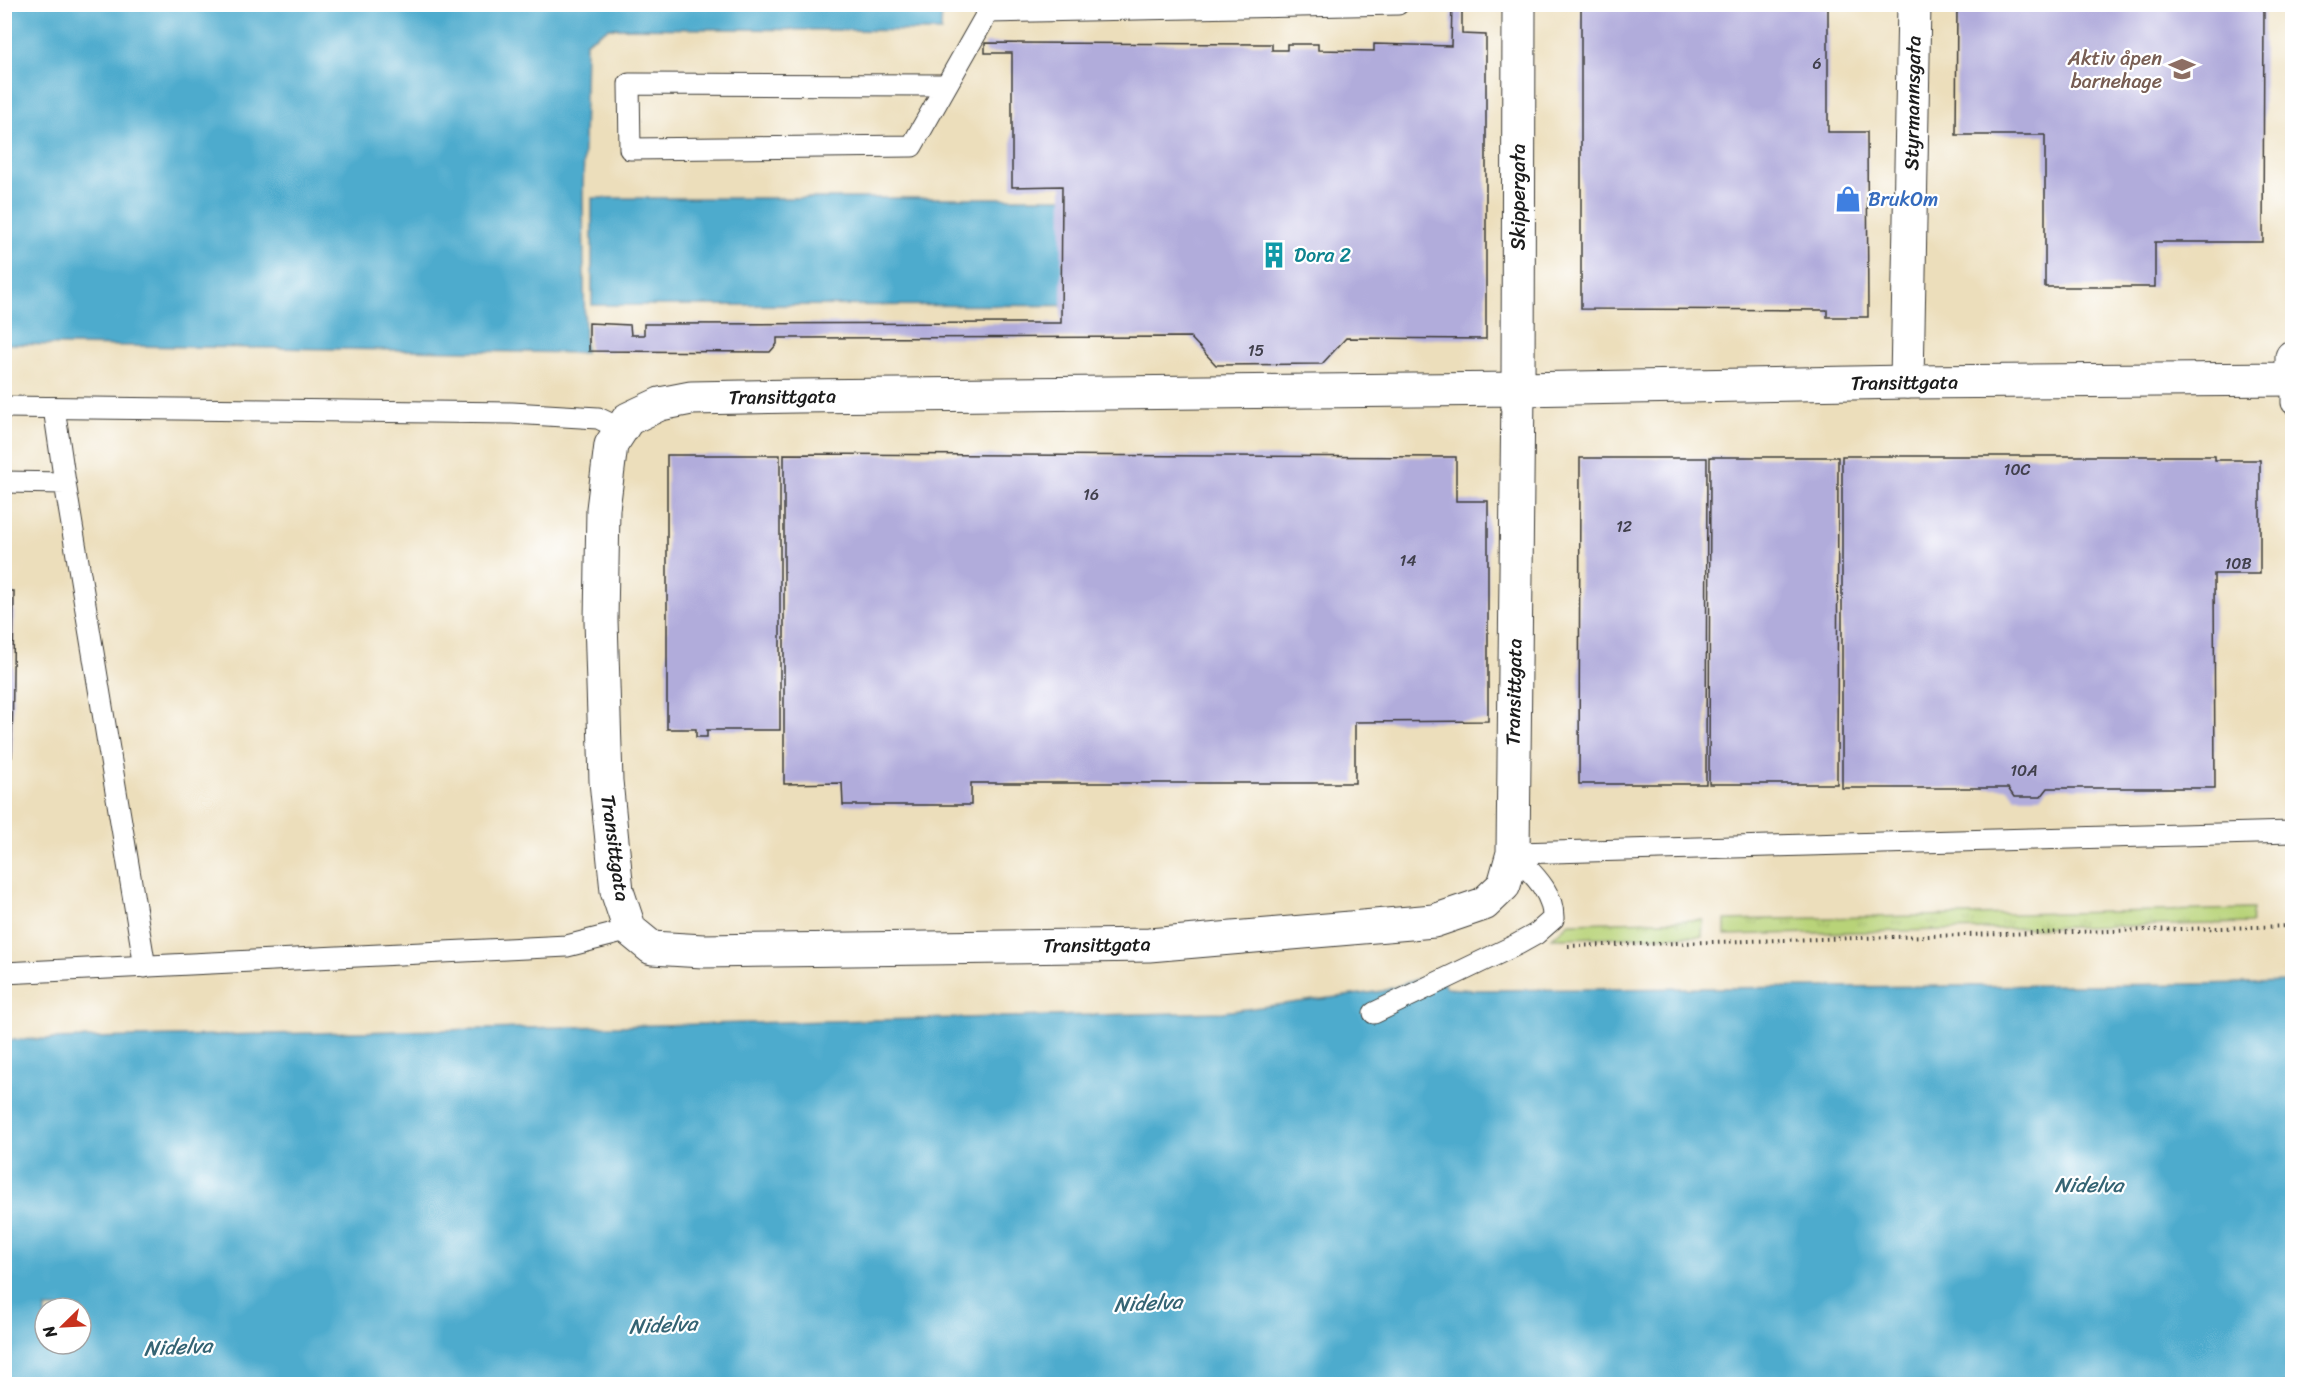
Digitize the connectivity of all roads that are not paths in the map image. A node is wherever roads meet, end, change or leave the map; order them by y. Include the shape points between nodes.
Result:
1 (1398, 4) edge
2 (1519, 4) edge
3 (1914, 4) edge
4 (946, 85) junction
5 (2292, 357) edge
6 (2292, 379) edge
7 (1907, 382) junction
8 (1518, 389) junction
9 (2292, 403) edge
10 (4, 407) edge
11 (54, 408) junction
12 (621, 429) junction
13 (4, 482) edge
14 (65, 483) junction
15 (2292, 832) edge
16 (1513, 853) junction
17 (630, 930) junction
18 (145, 967) junction
19 (4, 974) edge
20 (1374, 1013) dead end

1 - 4 lane via 988,12
2 - 8 street, Skippergata
3 - 7 street, Styrmannsgata
4 - 4 lane via 912,146 630,149 629,84
5 - 6 street
6 - 7 street, Transittgata
6 - 9 lane
7 - 8 street, Transittgata
8 - 12 street, Transittgata via 691,398 660,404 628,419
8 - 16 street, Transittgata
10 - 11 lane
11 - 12 lane via 512,413 597,418
11 - 14 lane
12 - 17 street, Transittgata via 611,445 603,509 601,620 606,781 617,891
13 - 14 lane
14 - 18 lane
15 - 16 lane
16 - 17 street, Transittgata via 1504,885 1484,904 1434,921 1149,945 890,949 652,948
16 - 20 lane via 1543,885 1554,906 1553,919 1536,934
17 - 18 lane via 567,946
18 - 19 lane

